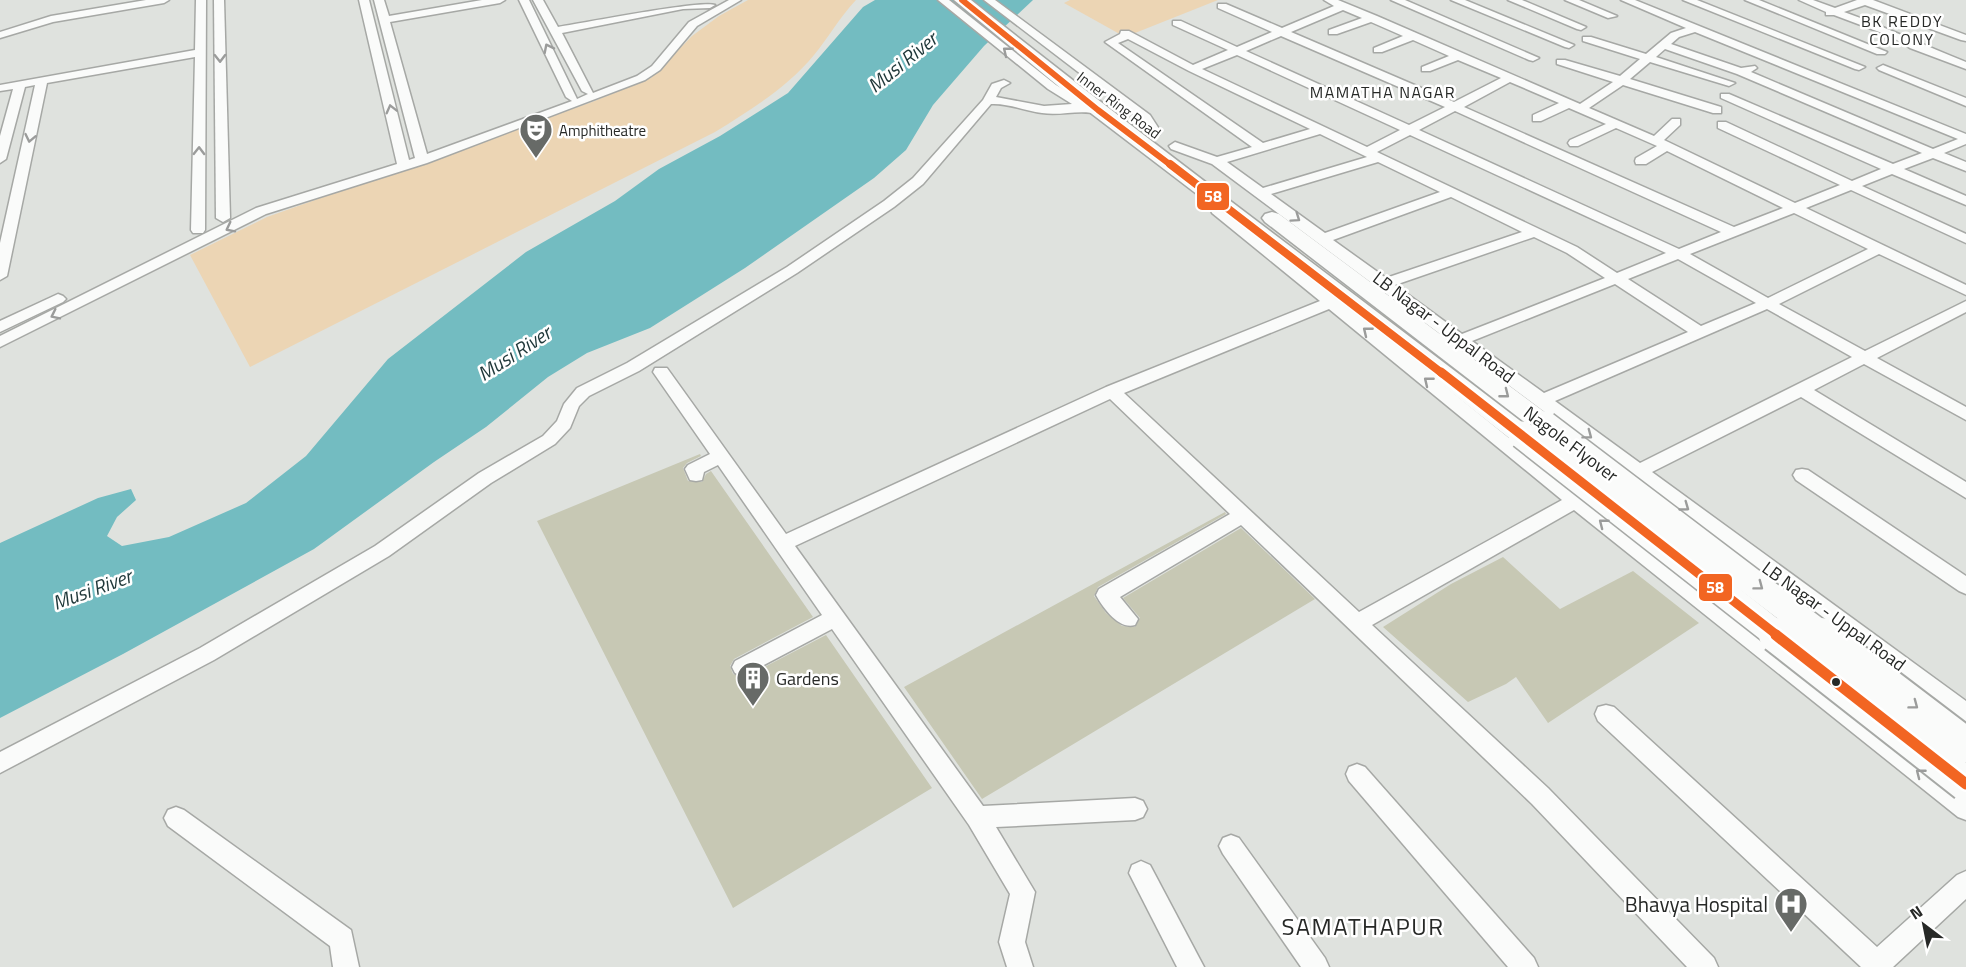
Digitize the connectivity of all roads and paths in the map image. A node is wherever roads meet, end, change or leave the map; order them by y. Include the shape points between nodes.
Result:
1 (125, 0) edge
2 (164, 0) edge
3 (201, 0) edge
4 (219, 0) edge
5 (364, 0) edge
6 (379, 0) edge
7 (467, 0) edge
8 (500, 0) edge
9 (524, 0) edge
10 (538, 0) edge
11 (736, 0) edge
12 (943, 0) edge
13 (962, 0) edge
14 (977, 0) edge
15 (989, 0) edge
16 (1329, 0) edge
17 (1396, 0) edge
18 (1459, 0) edge
19 (1513, 0) edge
20 (1570, 0) edge
21 (1626, 0) edge
22 (1688, 0) edge
23 (1750, 0) edge
24 (1804, 0) edge
25 (1865, 0) edge
26 (714, 2) edge
27 (1222, 6) dead end
28 (1343, 6) junction
29 (1835, 12) junction
30 (1425, 13) junction
31 (1612, 16) dead end
32 (383, 17) junction
33 (1373, 18) junction
34 (1805, 22) junction
35 (1177, 23) dead end
36 (693, 24) junction
37 (1389, 26) junction
38 (675, 27) junction
39 (1581, 27) dead end
40 (0, 28) edge
41 (1696, 28) junction
42 (556, 32) junction
43 (1012, 32) junction
44 (1281, 32) junction
45 (1333, 32) dead end
46 (1773, 33) junction
47 (0, 35) edge
48 (1413, 36) junction
49 (1966, 37) edge
50 (1587, 39) dead end
51 (1662, 44) junction
52 (1569, 45) dead end
53 (1740, 46) junction
54 (202, 49) junction
55 (1237, 50) junction
56 (1378, 50) dead end
57 (1881, 52) dead end
58 (1928, 52) junction
59 (1458, 56) junction
60 (1533, 58) dead end
61 (1646, 58) junction
62 (1773, 59) junction
63 (1561, 62) dead end
64 (1966, 66) edge
65 (1859, 67) dead end
66 (1883, 68) dead end
67 (1193, 69) junction
68 (1426, 69) dead end
69 (1741, 72) junction
70 (578, 73) junction
71 (561, 75) junction
72 (1508, 79) junction
73 (42, 80) junction
74 (0, 81) edge
75 (1621, 81) junction
76 (1004, 83) dead end
77 (20, 84) junction
78 (0, 88) edge
79 (588, 91) junction
80 (572, 97) junction
81 (1966, 102) edge
82 (985, 104) junction
83 (1567, 104) junction
84 (1453, 107) junction
85 (1091, 108) junction
86 (1580, 109) junction
87 (1717, 110) dead end
88 (1537, 118) dead end
89 (1676, 122) dead end
90 (1615, 124) junction
91 (1722, 125) dead end
92 (1410, 129) junction
93 (1321, 130) junction
94 (1155, 132) junction
95 (1966, 139) edge
96 (1574, 143) dead end
97 (1662, 144) junction
98 (1175, 146) junction
99 (1262, 148) junction
100 (1933, 153) junction
101 (421, 155) junction
102 (1372, 155) junction
103 (0, 159) edge
104 (404, 161) junction
105 (1217, 161) junction
106 (1641, 161) dead end
107 (1966, 167) edge
108 (1895, 170) junction
109 (1853, 186) junction
110 (1262, 193) junction
111 (1451, 193) junction
112 (1213, 196) junction
113 (1966, 201) edge
114 (1796, 208) junction
115 (223, 218) junction
116 (198, 230) junction
117 (1535, 232) junction
118 (1733, 232) junction
119 (1325, 238) junction
120 (1966, 239) edge
121 (4, 241) edge
122 (1879, 249) junction
123 (1677, 253) junction
124 (1, 268) edge
125 (1615, 277) junction
126 (1385, 283) junction
127 (1966, 291) edge
128 (1332, 302) junction
129 (1769, 303) junction
130 (1966, 306) edge
131 (0, 327) edge
132 (1699, 332) junction
133 (1461, 340) junction
134 (0, 342) edge
135 (1867, 357) junction
136 (661, 372) dead end
137 (1802, 390) junction
138 (1112, 391) junction
139 (1966, 414) edge
140 (1536, 420) junction
141 (720, 457) junction
142 (1638, 472) junction
143 (696, 475) dead end
144 (1802, 475) dead end
145 (1966, 491) edge
146 (1575, 501) junction
147 (1243, 515) junction
148 (782, 544) junction
149 (1742, 549) junction
150 (1683, 585) junction
151 (1966, 586) edge
152 (835, 618) junction
153 (1128, 619) dead end
154 (1358, 622) junction
155 (742, 667) dead end
156 (1966, 713) edge
157 (1606, 714) dead end
158 (1966, 745) edge
159 (0, 763) edge
160 (1358, 774) dead end
161 (1966, 784) edge
162 (1135, 809) dead end
163 (1966, 809) edge
164 (977, 817) junction
165 (176, 818) dead end
166 (1232, 846) dead end
167 (1141, 873) dead end
168 (1966, 883) edge
169 (1877, 966) edge
170 (346, 967) edge
171 (1020, 967) edge
172 (1191, 967) edge
173 (1316, 967) edge
174 (1525, 967) edge
175 (1705, 967) edge

1 - 40 street via 46,14
2 - 47 street via 60,17
3 - 54 street
4 -> 115 street
104 -> 5 street
6 - 32 street
7 - 32 street
8 - 32 street
71 -> 9 street
10 - 42 street
11 - 36 street
85 -> 12 street via 1052,87
13 - 43 highway, Inner Ring Road
14 - 43 highway, Inner Ring Road
15 - 94 street via 1146,118
16 - 28 street
17 - 30 street
18 - 30 street
18 - 52 street
19 - 39 street
20 - 31 street
21 - 41 street
22 - 46 street
23 - 34 street
24 - 29 street
25 - 29 street
25 - 49 street
26 - 38 street
26 - 42 street
27 - 44 street
28 - 33 street
28 - 44 street
29 - 34 street
29 - 58 street via 1894,34
30 - 37 street
30 - 60 street
32 - 101 street
33 - 37 street
33 - 45 street
34 - 46 street
34 - 57 street
35 - 55 street
36 - 38 street
36 - 101 street via 656,68 641,78 514,128
37 - 48 street
38 - 79 street via 642,67
41 - 51 street
41 - 53 street
42 - 70 street
43 - 85 highway, Inner Ring Road
43 - 94 highway, Inner Ring Road
44 - 55 street
44 - 84 street
46 - 53 street
46 - 65 street
48 - 56 street
48 - 59 street
49 - 58 street
50 - 61 street
51 - 61 street
51 - 69 street
53 - 62 street
54 - 73 street
54 - 74 street
116 -> 54 street
55 - 67 street
55 - 92 street
58 - 64 street
59 - 68 street
59 - 72 street
61 - 75 street
61 - 108 street via 1727,89
62 - 69 street
62 - 95 street
63 - 75 street
66 - 81 street
67 - 93 street
67 - 99 street via 1126,34 1110,42
69 - 100 street
70 - 71 street
70 - 79 street
71 - 80 street
72 - 83 street
72 - 84 street
73 - 77 street
73 -> 121 street
75 - 86 street
75 - 87 street
76 - 82 street via 996,86
77 - 78 street
77 - 103 street
79 - 80 street
80 - 101 street
82 - 85 street via 997,112 1012,113 1031,108
82 - 159 street via 918,181 889,204 633,367 583,392 549,440 485,478 382,552 207,654
83 - 86 street
83 - 88 street
84 - 92 street
84 - 118 street
85 - 112 highway, Inner Ring Road
86 - 90 street
89 - 97 street
90 - 96 street
90 - 97 street
91 - 109 street
92 - 102 street
92 - 123 street
93 - 99 street
93 - 102 street
94 - 98 highway, Inner Ring Road
95 - 100 street
97 - 106 street
97 - 114 street
98 - 105 street, LB Nagar - Uppal Road
98 -> 140 highway, Nagole Flyover via 1317,250
99 - 105 street
100 - 107 street
100 - 108 street
101 - 104 street
102 - 110 street
102 - 111 street
104 - 115 street via 276,196
104 -> 134 street via 261,211
105 - 110 street, LB Nagar - Uppal Road
108 - 109 street
108 - 113 street
109 - 114 street
109 - 120 street
110 -> 119 street, LB Nagar - Uppal Road
111 - 117 street
111 - 119 street
112 - 128 street via 1217,210
112 - 140 highway, Nagole Flyover
114 - 118 street
114 - 122 street
115 - 116 street
116 - 131 street
117 - 125 street
117 - 126 street
118 - 123 street
119 - 126 street, LB Nagar - Uppal Road
121 - 124 street
122 - 127 street
122 - 129 street
123 - 125 street
123 - 129 street
125 - 132 street
125 - 133 street
126 - 133 street, LB Nagar - Uppal Road
128 - 138 street
146 -> 128 street
129 - 132 street
129 - 135 street
130 - 135 street
132 - 140 street
133 - 140 street, LB Nagar - Uppal Road
135 - 137 street
135 - 139 street
136 - 141 street
137 - 142 street
137 - 145 street
138 - 147 street
138 - 148 street
140 -> 142 street, LB Nagar - Uppal Road
140 -> 158 highway, Nagole Flyover, bridge
140 - 161 highway, Nagole Flyover, bridge
141 - 143 street via 694,470
141 - 148 street
142 -> 149 street, LB Nagar - Uppal Road
144 - 151 street
150 -> 146 street
146 - 154 street
147 - 153 street via 1106,595
147 - 154 street
148 - 152 street via 790,570
149 - 150 street
149 - 156 street, LB Nagar - Uppal Road
163 -> 150 street
152 - 155 street
152 - 164 street
154 - 175 street via 1540,796
157 - 169 street
160 - 174 street
162 - 164 street
164 - 171 street via 1023,892 1012,942
165 - 170 street via 342,939
166 - 173 street
167 - 172 street
168 - 169 street

